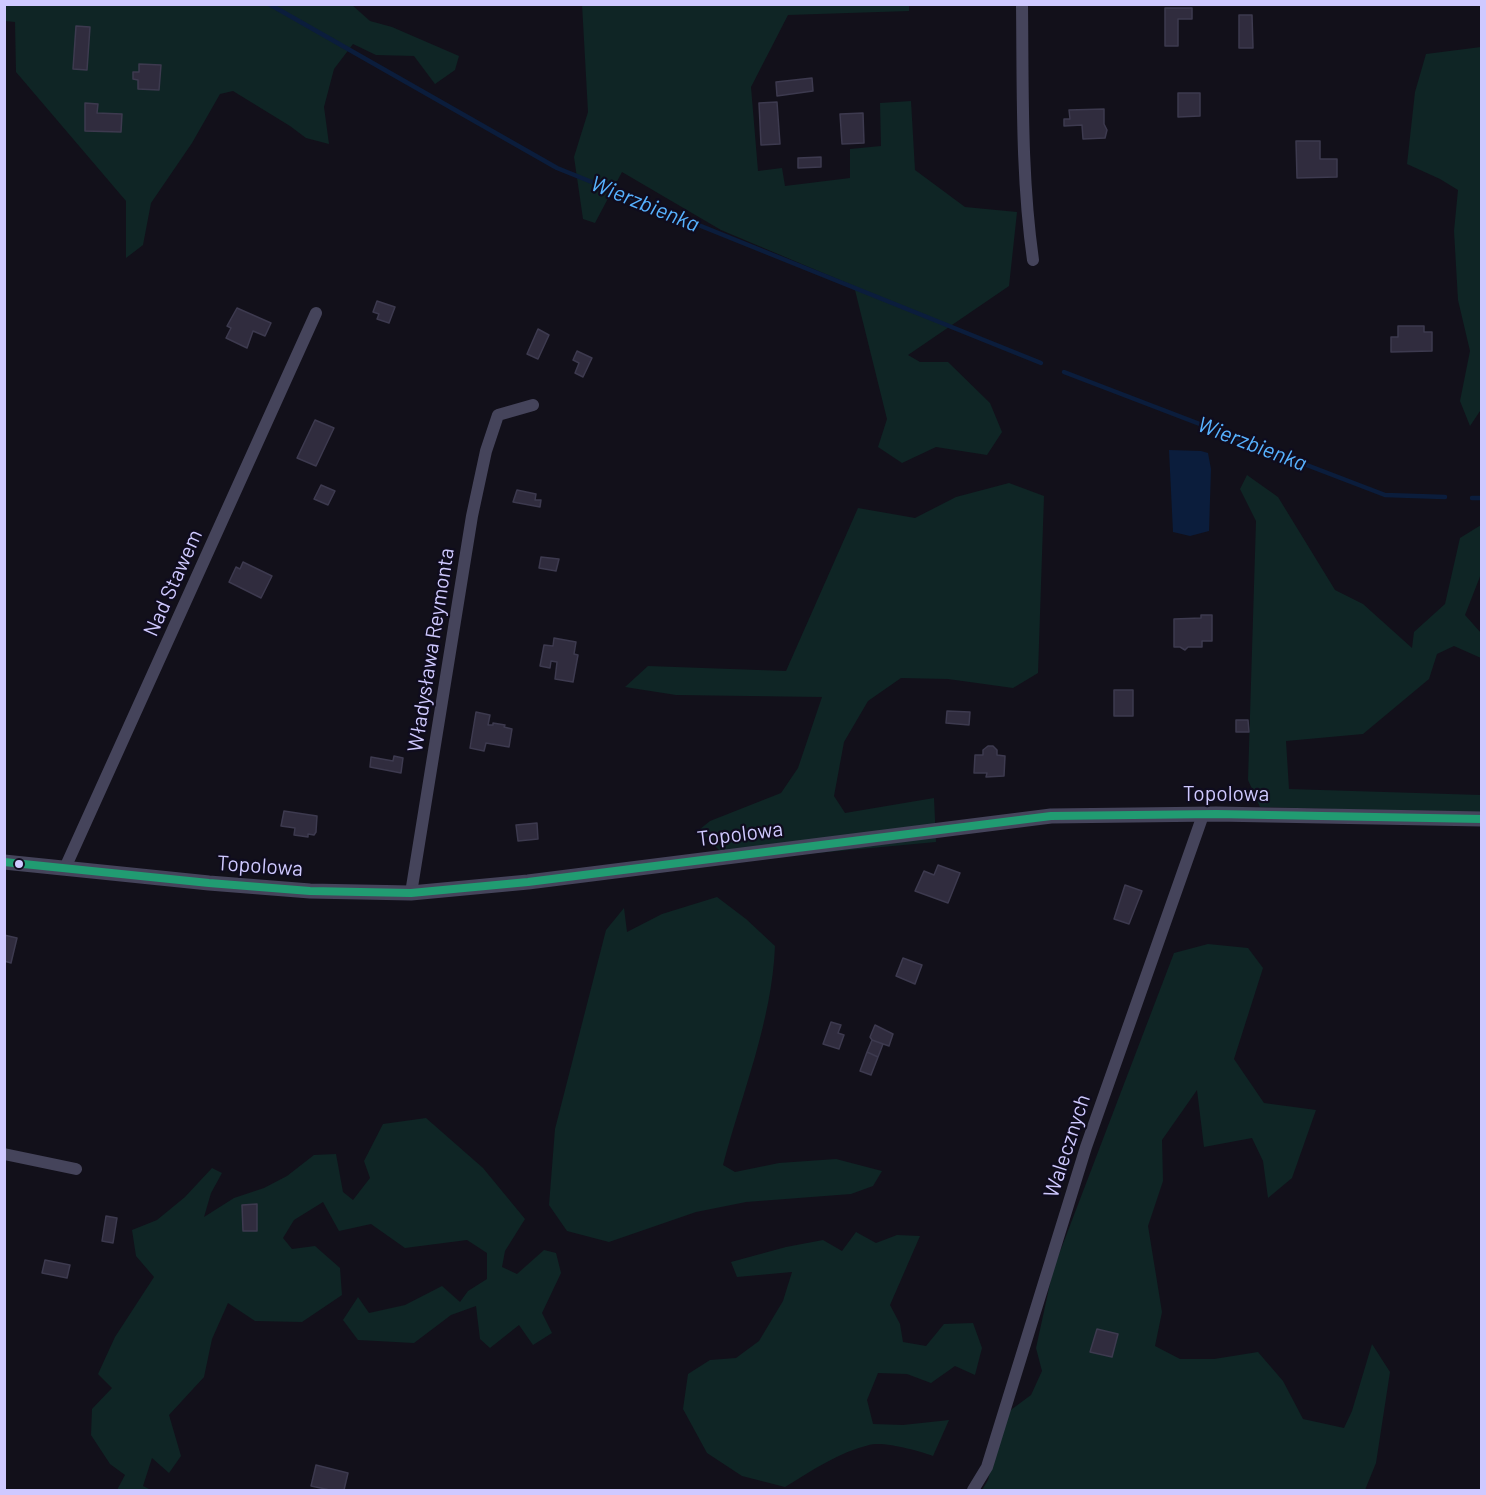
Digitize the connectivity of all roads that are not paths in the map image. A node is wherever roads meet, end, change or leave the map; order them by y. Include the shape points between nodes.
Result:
1 (1022, 4) edge
2 (1033, 260) dead end
3 (316, 313) dead end
4 (533, 405) dead end
5 (1203, 815) junction
6 (1482, 819) edge
7 (4, 862) edge
8 (66, 868) junction
9 (411, 893) junction
10 (4, 1154) edge
11 (76, 1169) dead end
12 (973, 1491) edge

1 - 2 street via 1025,177
3 - 8 street, Nad Stawem
4 - 9 street, Władysława Reymonta via 498,416 486,451
5 - 6 street, Topolowa
5 - 9 street, Topolowa via 1051,816 528,882
5 - 12 street, Walecznych via 1086,1148 987,1467
7 - 8 street, Topolowa
8 - 9 street, Topolowa via 310,891
10 - 11 street

